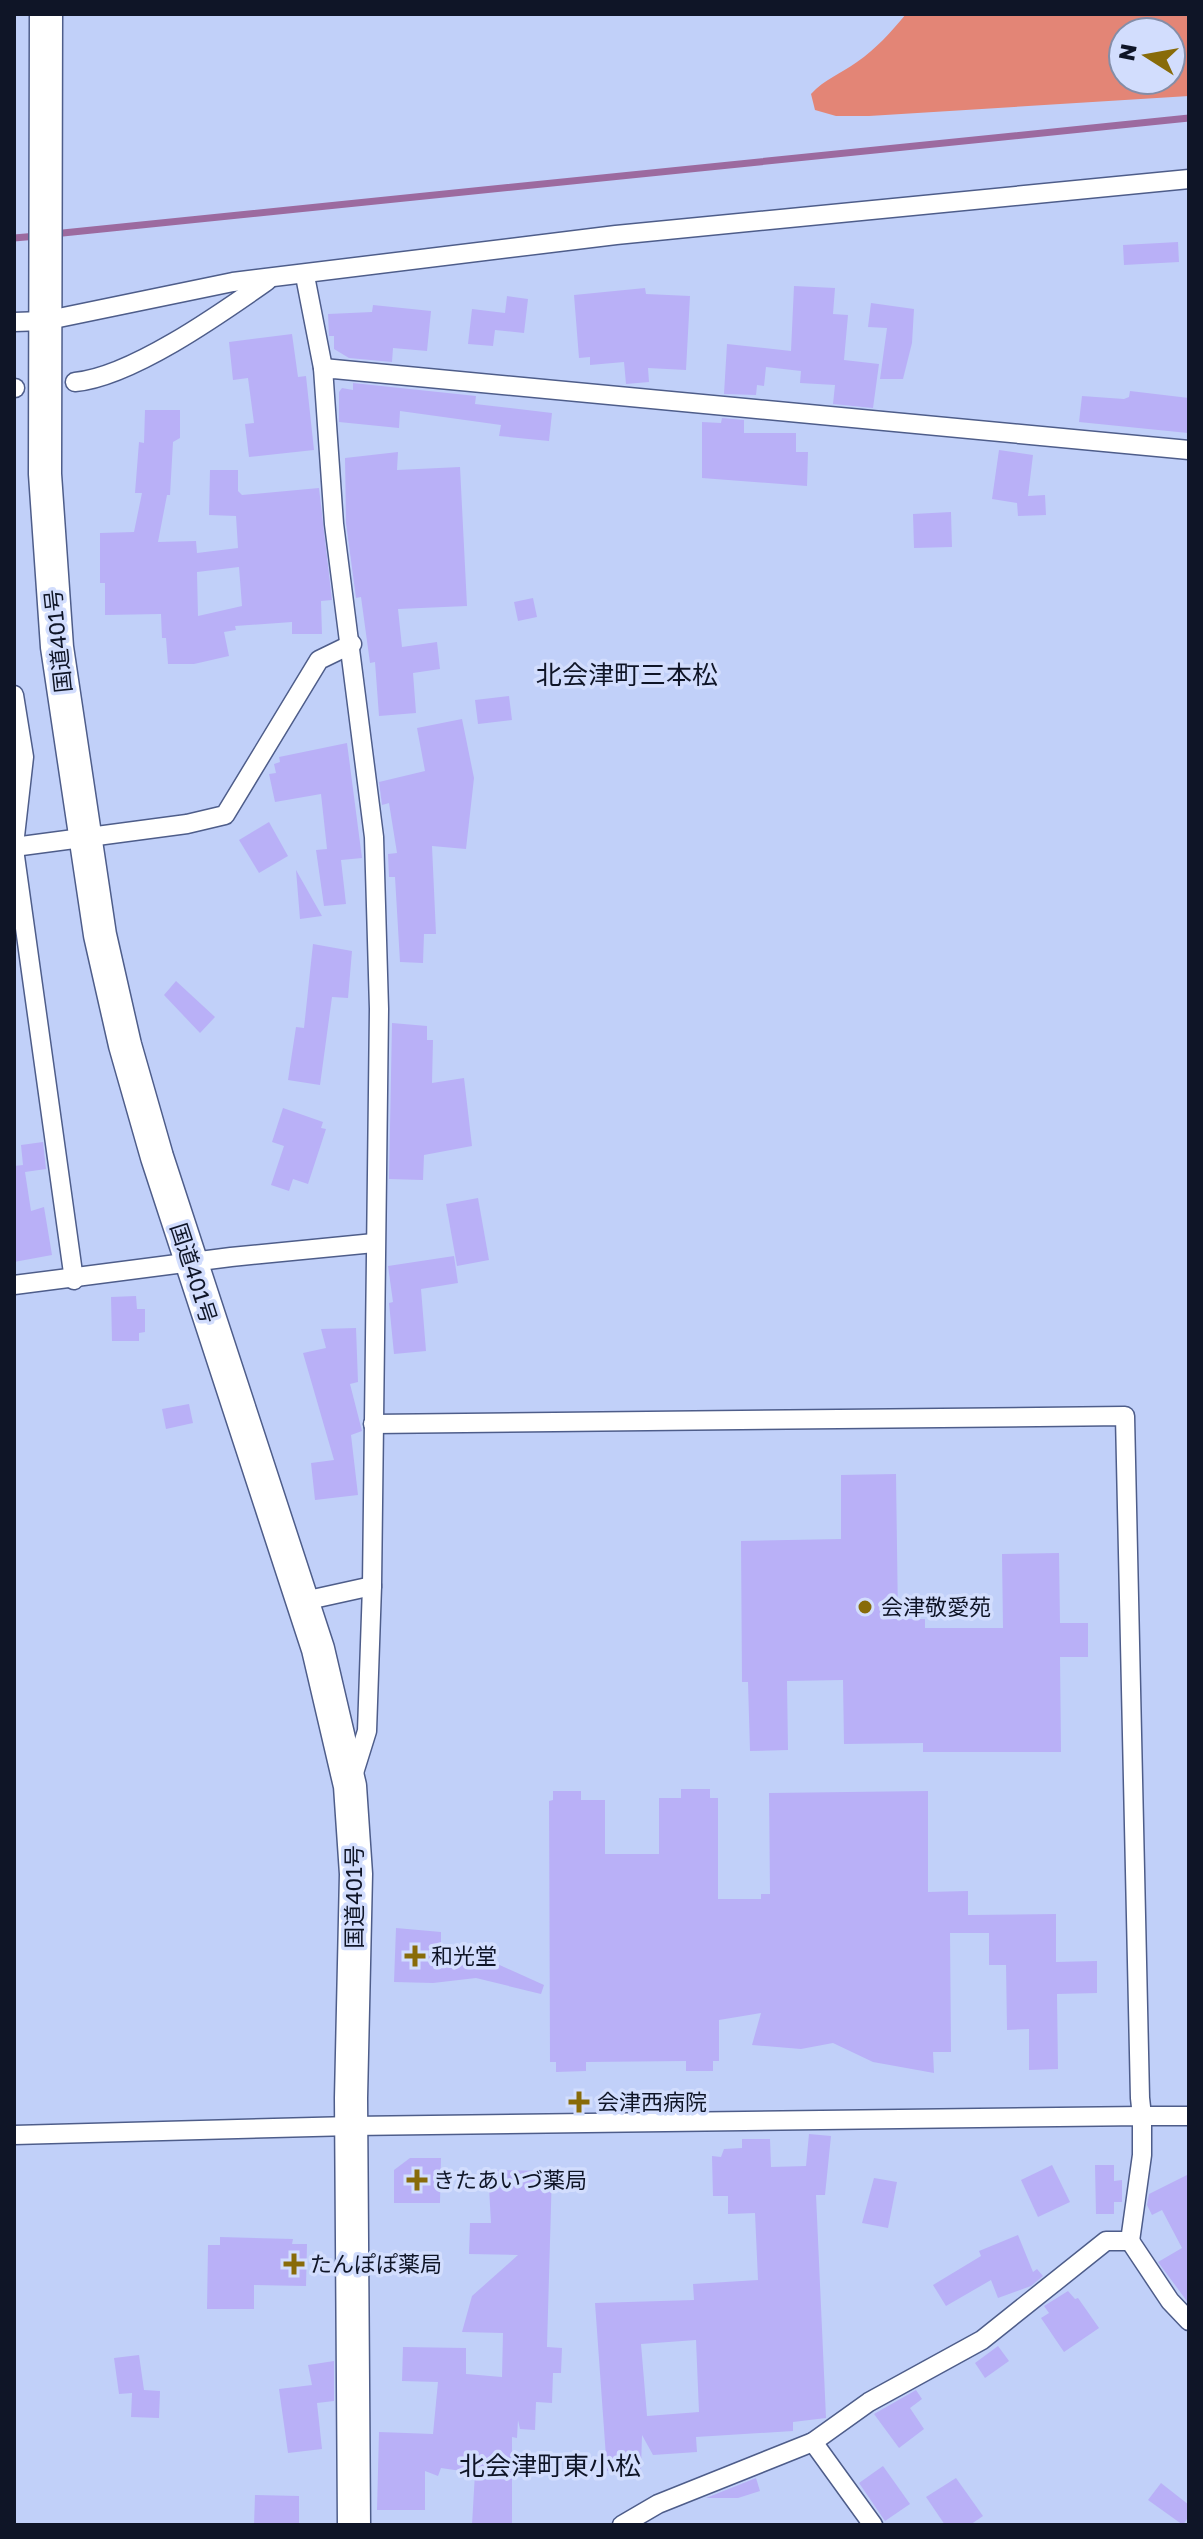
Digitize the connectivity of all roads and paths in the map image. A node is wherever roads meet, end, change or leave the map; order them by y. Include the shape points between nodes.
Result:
1 (46, 14) edge
2 (1189, 179) edge
3 (305, 276) junction
4 (269, 279) junction
5 (34, 314) edge
6 (323, 368) junction
7 (75, 382) dead end
8 (1189, 450) edge
9 (352, 644) junction
10 (14, 695) edge
11 (84, 837) junction
12 (14, 847) edge
13 (374, 1243) junction
14 (191, 1262) junction
15 (74, 1280) junction
16 (14, 1285) edge
17 (373, 1424) junction
18 (372, 1586) junction
19 (304, 1601) junction
20 (350, 1786) junction
21 (1142, 2116) junction
22 (1189, 2116) edge
23 (352, 2126) junction
24 (14, 2135) edge
25 (1130, 2241) junction
26 (1189, 2321) edge
27 (813, 2442) junction
28 (354, 2525) edge
29 (622, 2525) edge
30 (873, 2525) edge

1 - 5 highway, 国道401号
2 - 3 street via 630,234
3 - 4 street
3 - 6 street
4 - 5 street
4 - 7 street via 128,366
5 - 11 highway, 国道401号 via 57,647
6 - 8 street
6 - 9 street via 334,524
9 - 11 street via 319,660 225,815
9 - 13 street via 374,853 379,1009
10 - 12 street via 24,757
11 - 12 street
11 - 14 highway, 国道401号 via 125,1045
12 - 15 street
13 - 14 street
13 - 17 street
14 - 15 street
14 - 19 highway, 国道401号
15 - 16 street
17 - 18 street
17 - 21 street via 1125,1416
18 - 19 street
18 - 20 street via 367,1731
19 - 20 highway, 国道401号
20 - 23 highway, 国道401号 via 356,1874
21 - 22 street
21 - 23 street
21 - 25 street
23 - 24 street
23 - 28 highway, 国道401号
25 - 26 street
25 - 27 street via 1106,2241 982,2340 869,2402
27 - 29 street via 658,2504
27 - 30 street

